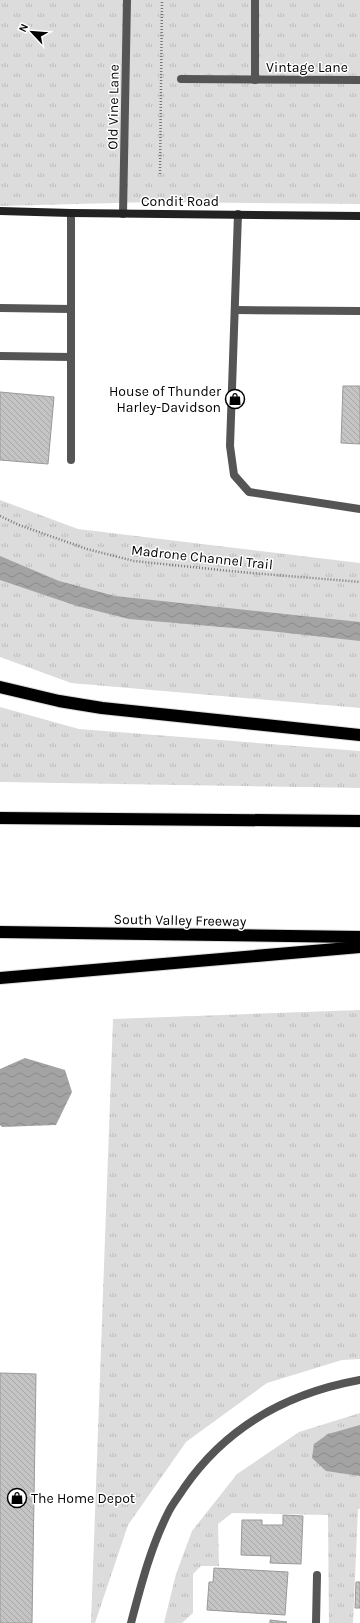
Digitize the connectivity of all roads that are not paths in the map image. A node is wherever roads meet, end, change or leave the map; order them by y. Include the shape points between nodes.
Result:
1 (127, 0) edge
2 (255, 0) edge
3 (181, 79) dead end
4 (255, 80) junction
5 (360, 80) edge
6 (0, 210) edge
7 (71, 213) junction
8 (123, 214) junction
9 (238, 214) junction
10 (360, 216) edge
11 (0, 308) edge
12 (71, 309) junction
13 (235, 310) junction
14 (360, 311) edge
15 (0, 356) edge
16 (71, 357) junction
17 (71, 460) dead end
18 (360, 509) edge
19 (0, 687) edge
20 (360, 735) edge
21 (0, 818) edge
22 (360, 821) edge
23 (0, 932) edge
24 (360, 937) edge
25 (360, 947) edge
26 (0, 978) edge
27 (360, 1380) edge
28 (317, 1575) dead end
29 (131, 1623) edge
30 (316, 1623) edge

1 - 8 street, Old Vine Lane
2 - 4 street, Vintage Lane
3 - 4 street, Vintage Lane
4 - 5 street, Vintage Lane
6 - 7 street, Condit Road
7 - 8 street, Condit Road
7 - 12 street
8 - 9 street, Condit Road
9 - 10 street, Condit Road
9 - 13 street
11 - 12 street
12 - 16 street
13 - 14 street
13 - 18 street via 230,446 234,475 249,492
15 - 16 street
16 - 17 street
19 - 20 highway via 102,708
21 - 22 highway
23 - 24 highway, South Valley Freeway
25 - 26 highway
27 - 29 street via 333,1385 295,1398 259,1416 224,1443 204,1463 170,1510 152,1551
28 - 30 street

